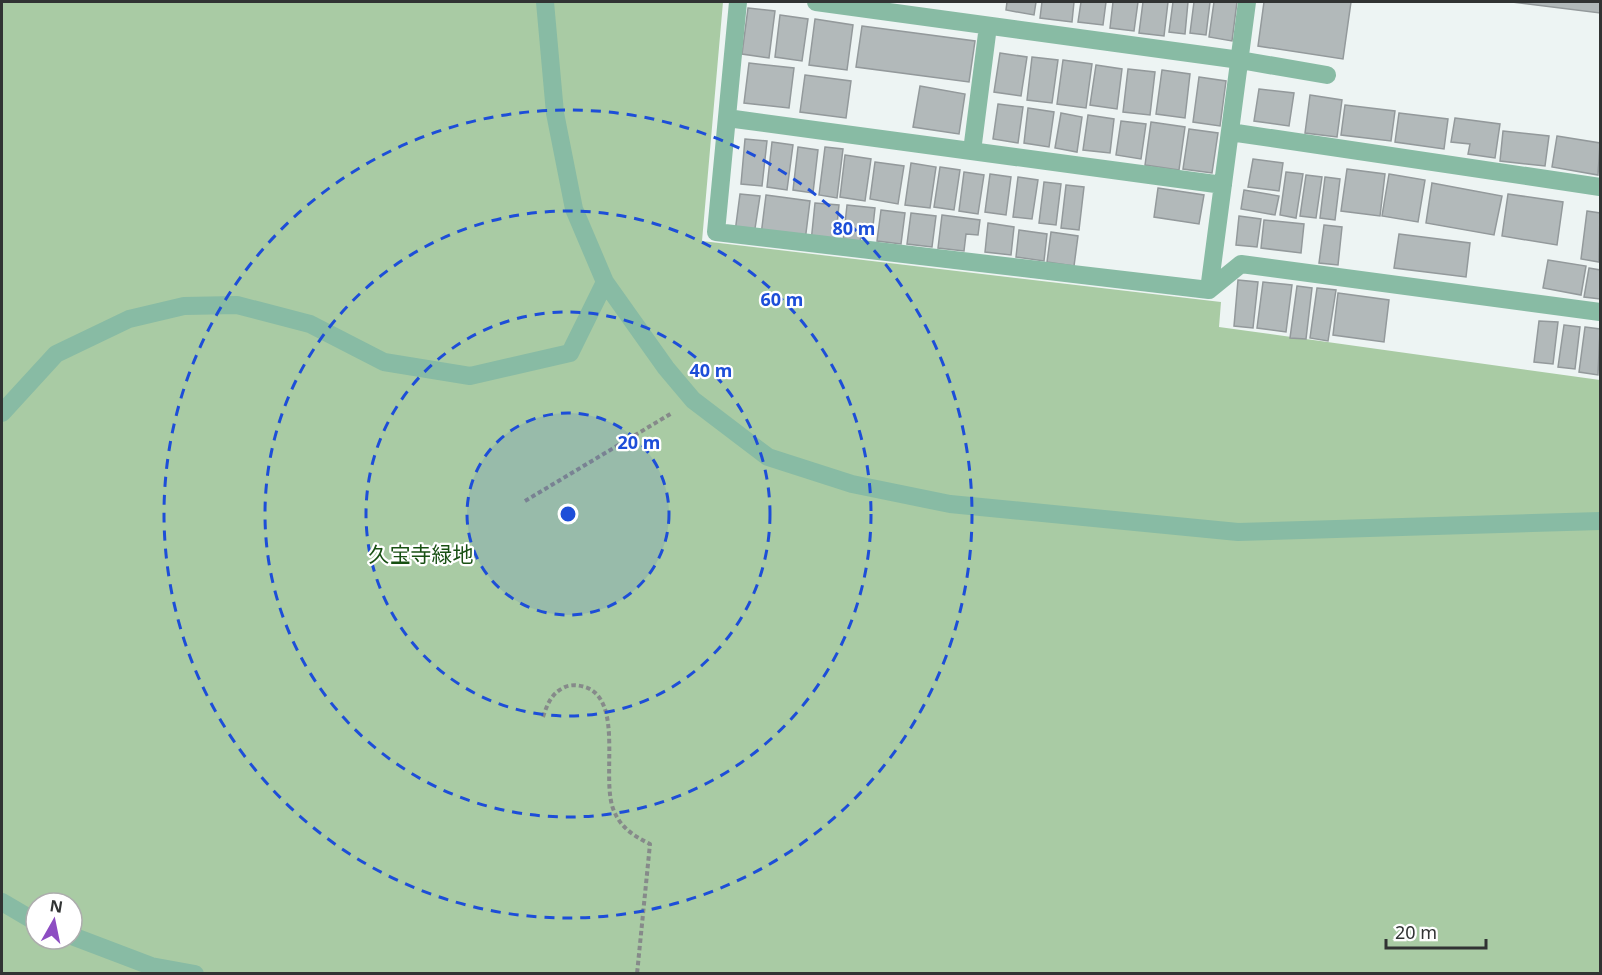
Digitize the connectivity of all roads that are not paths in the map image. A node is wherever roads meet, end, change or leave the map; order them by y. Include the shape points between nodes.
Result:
1 (545, 2) edge
2 (738, 2) edge
3 (816, 2) edge
4 (1247, 2) edge
5 (988, 26) junction
6 (1240, 60) junction
7 (1327, 75) dead end
8 (728, 118) junction
9 (1230, 132) junction
10 (972, 152) junction
11 (1223, 185) junction
12 (1600, 187) edge
13 (605, 282) junction
14 (1209, 290) junction
15 (1600, 312) edge
16 (2, 413) edge
17 (1600, 521) edge
18 (2, 902) edge
19 (24, 915) edge
20 (84, 941) edge
21 (195, 974) edge

1 - 13 street via 555,113 574,209
2 - 8 street
3 - 5 street
4 - 6 street
5 - 6 street
5 - 10 street
6 - 7 street
6 - 9 street
8 - 10 street
8 - 14 street via 716,232
9 - 11 street
9 - 12 street
10 - 11 street
11 - 14 street
13 - 16 street via 570,353 470,376 384,362 310,324 237,305 184,306 129,319 56,354
13 - 17 street via 693,400 768,458 852,484 950,504 1238,532
14 - 15 street via 1241,264
18 - 19 street
20 - 21 street via 151,966

